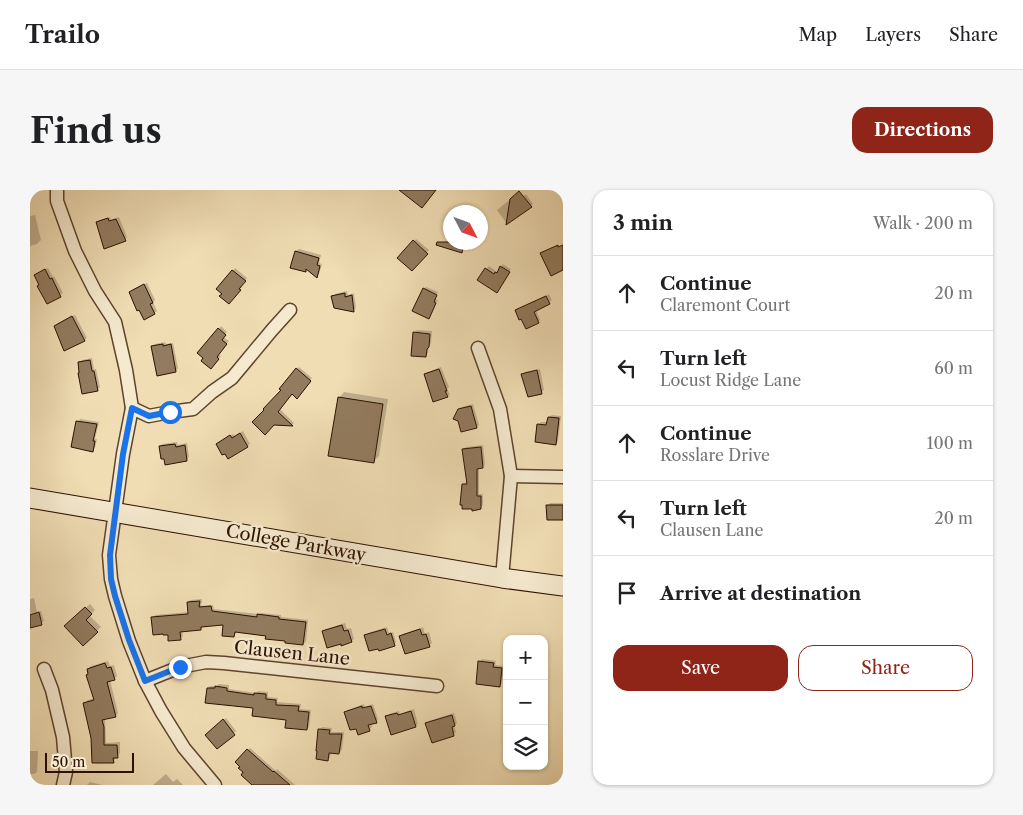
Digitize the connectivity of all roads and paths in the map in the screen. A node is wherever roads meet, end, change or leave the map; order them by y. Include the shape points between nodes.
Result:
1 (57, 190) edge
2 (290, 310) dead end
3 (478, 348) dead end
4 (132, 408) junction
5 (512, 476) junction
6 (563, 477) edge
7 (30, 498) edge
8 (116, 512) junction
9 (502, 578) junction
10 (563, 586) edge
11 (44, 668) dead end
12 (145, 681) junction
13 (437, 686) dead end
14 (63, 785) edge
15 (216, 785) edge

1 - 4 street via 57,201 75,251 115,322
2 - 4 street via 232,378 193,409 149,416
3 - 5 street via 500,409
4 - 8 street
5 - 6 street
5 - 9 street
7 - 8 main road, College Parkway
8 - 9 main road, College Parkway
8 - 12 street via 110,555 111,579
9 - 10 main road, College Parkway
11 - 14 street via 63,738 66,772
12 - 13 street, Clausen Lane via 180,667 215,662
12 - 15 street via 184,748

